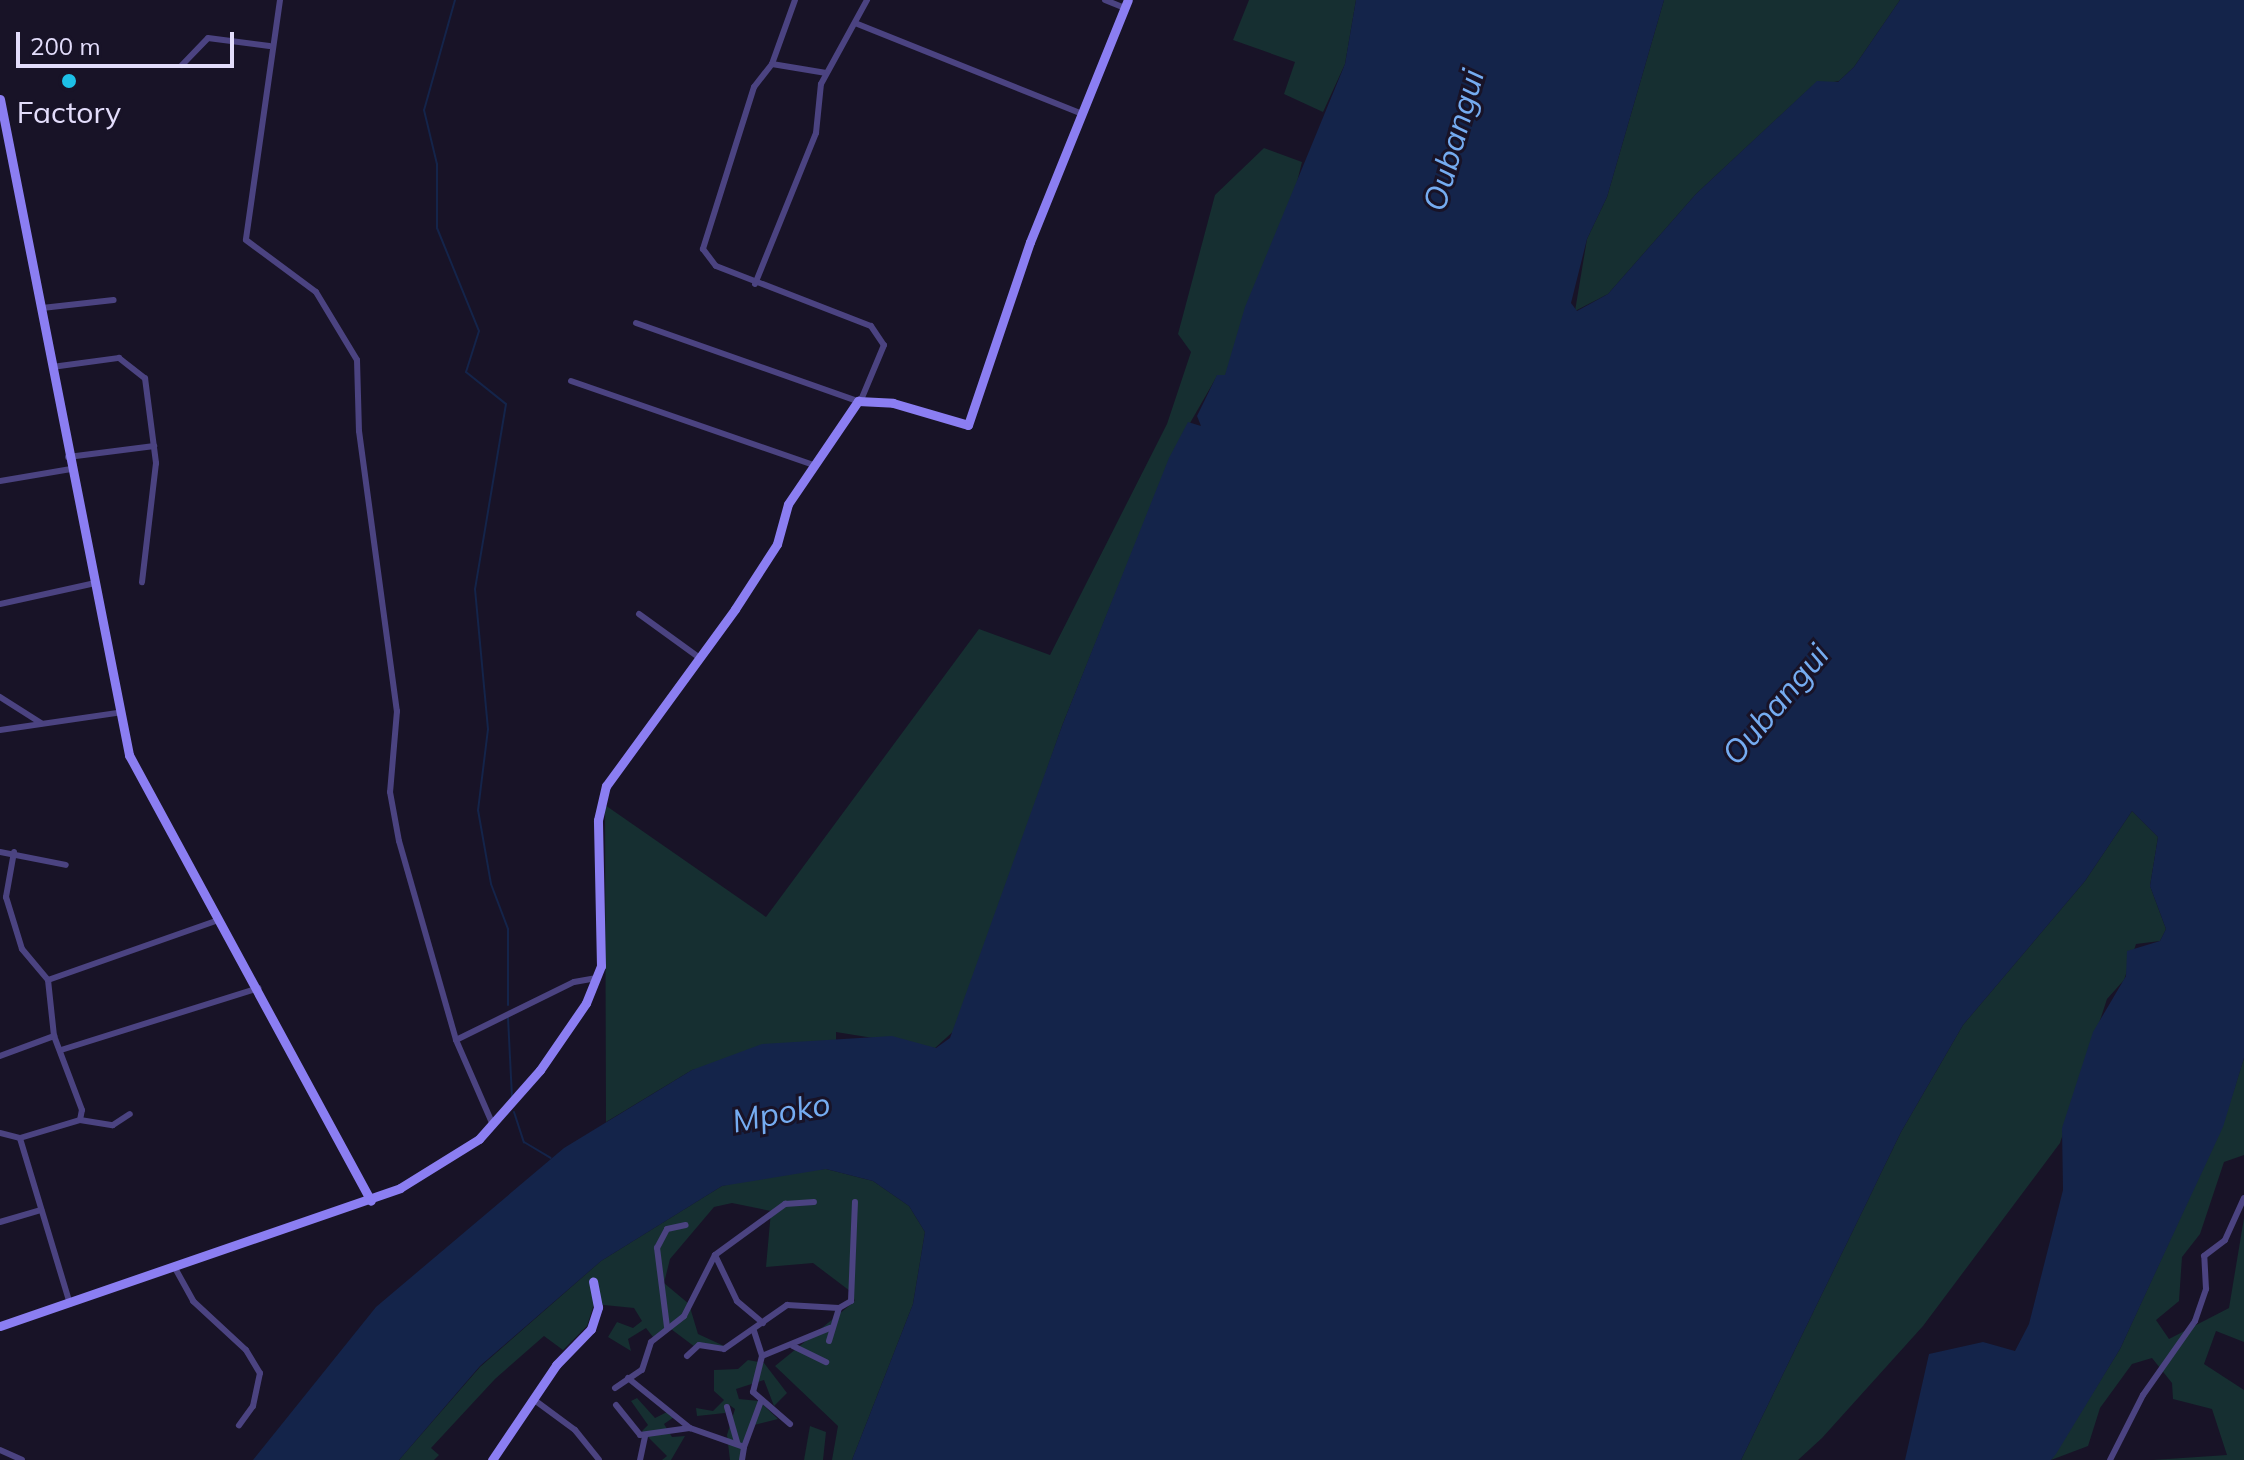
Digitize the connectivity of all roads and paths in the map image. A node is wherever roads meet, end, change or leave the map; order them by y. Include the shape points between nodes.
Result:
1 (280, 0) edge
2 (795, 0) edge
3 (867, 0) edge
4 (1105, 0) edge
5 (1126, 4) edge
6 (855, 23) junction
7 (269, 46) junction
8 (772, 64) junction
9 (182, 65) dead end
10 (826, 73) junction
11 (0, 99) edge
12 (1083, 115) junction
13 (755, 284) junction
14 (114, 300) dead end
15 (42, 308) junction
16 (636, 323) dead end
17 (52, 367) junction
18 (571, 381) dead end
19 (859, 401) junction
20 (154, 446) junction
21 (68, 457) junction
22 (816, 466) junction
23 (71, 469) junction
24 (0, 481) edge
25 (142, 582) dead end
26 (91, 584) junction
27 (0, 604) edge
28 (639, 614) dead end
29 (697, 656) junction
30 (0, 697) edge
31 (116, 713) junction
32 (41, 723) junction
33 (0, 730) edge
34 (0, 852) edge
35 (14, 852) junction
36 (66, 865) dead end
37 (218, 920) junction
38 (597, 978) junction
39 (48, 980) junction
40 (259, 988) junction
41 (54, 1036) junction
42 (456, 1040) junction
43 (61, 1050) junction
44 (0, 1056) edge
45 (130, 1114) dead end
46 (80, 1120) junction
47 (493, 1125) junction
48 (0, 1133) edge
49 (20, 1138) junction
50 (2244, 1198) edge
51 (371, 1201) junction
52 (814, 1202) dead end
53 (855, 1202) dead end
54 (41, 1210) junction
55 (0, 1222) edge
56 (686, 1225) dead end
57 (715, 1255) junction
58 (175, 1268) junction
59 (593, 1281) dead end
60 (70, 1304) junction
61 (839, 1308) junction
62 (763, 1323) junction
63 (0, 1326) edge
64 (667, 1327) junction
65 (830, 1328) junction
66 (754, 1331) junction
67 (829, 1341) dead end
68 (793, 1346) junction
69 (687, 1356) dead end
70 (762, 1356) junction
71 (826, 1362) dead end
72 (628, 1378) junction
73 (615, 1388) dead end
74 (533, 1399) junction
75 (761, 1401) junction
76 (616, 1405) dead end
77 (727, 1407) dead end
78 (790, 1424) dead end
79 (239, 1425) dead end
80 (690, 1428) junction
81 (645, 1436) junction
82 (741, 1445) junction
83 (0, 1450) edge
84 (744, 1459) edge
85 (22, 1460) edge
86 (492, 1460) edge
87 (599, 1460) edge
88 (640, 1460) edge
89 (2110, 1460) edge

1 - 7 street
2 - 8 street
3 - 6 street
4 - 5 street
5 - 12 street
6 - 10 street
6 - 12 street
7 - 9 street via 208,38
7 - 42 street via 246,240 316,292 357,360 359,431 397,711 390,792
8 - 10 street
8 - 13 street via 754,87 703,249 706,260
10 - 13 street via 814,107 816,133
11 - 15 street
12 - 19 street via 968,425
13 - 19 street via 871,326 881,336
14 - 15 street
15 - 17 street
16 - 19 street
17 - 20 street via 119,358 140,368
17 - 21 street
18 - 22 street
19 - 22 street
20 - 21 street
20 - 25 street
21 - 23 street
22 - 29 street via 788,504 777,544
23 - 24 street
23 - 26 street
26 - 27 street
26 - 31 street
28 - 29 street
29 - 38 street via 602,798
30 - 32 street
31 - 32 street
31 - 37 street via 129,755
32 - 33 street
34 - 35 street
35 - 36 street
35 - 39 street via 6,897 22,949
37 - 39 street
37 - 40 street
38 - 42 street via 574,982
38 - 47 street via 540,1070
39 - 41 street
40 - 43 street
40 - 51 street
41 - 43 street
41 - 44 street
42 - 47 street
43 - 46 street
45 - 46 street via 113,1125
46 - 49 street
47 - 51 street via 440,1166
48 - 49 street
49 - 54 street
50 - 89 street via 2225,1240 2204,1256 2206,1289 2195,1321 2143,1395
51 - 58 street
52 - 57 street via 785,1204
53 - 61 street via 851,1301
54 - 55 street
54 - 60 street
56 - 64 street via 667,1229 657,1248
57 - 62 street via 737,1301
57 - 64 street via 684,1316
58 - 60 street
58 - 79 street via 193,1301 246,1350 260,1373 253,1406
59 - 74 street via 597,1319
60 - 63 street
61 - 62 street via 787,1305
61 - 65 street
62 - 66 street
64 - 72 street via 651,1342 647,1363
65 - 67 street
65 - 68 street
66 - 69 street via 724,1349 699,1345
66 - 70 street
68 - 70 street
68 - 71 street
70 - 75 street via 753,1392
72 - 73 street
72 - 80 street
74 - 86 street
74 - 87 street via 575,1430
75 - 78 street
75 - 82 street
76 - 81 street
77 - 82 street
80 - 81 street
80 - 82 street
81 - 88 street
82 - 84 street
83 - 85 street

